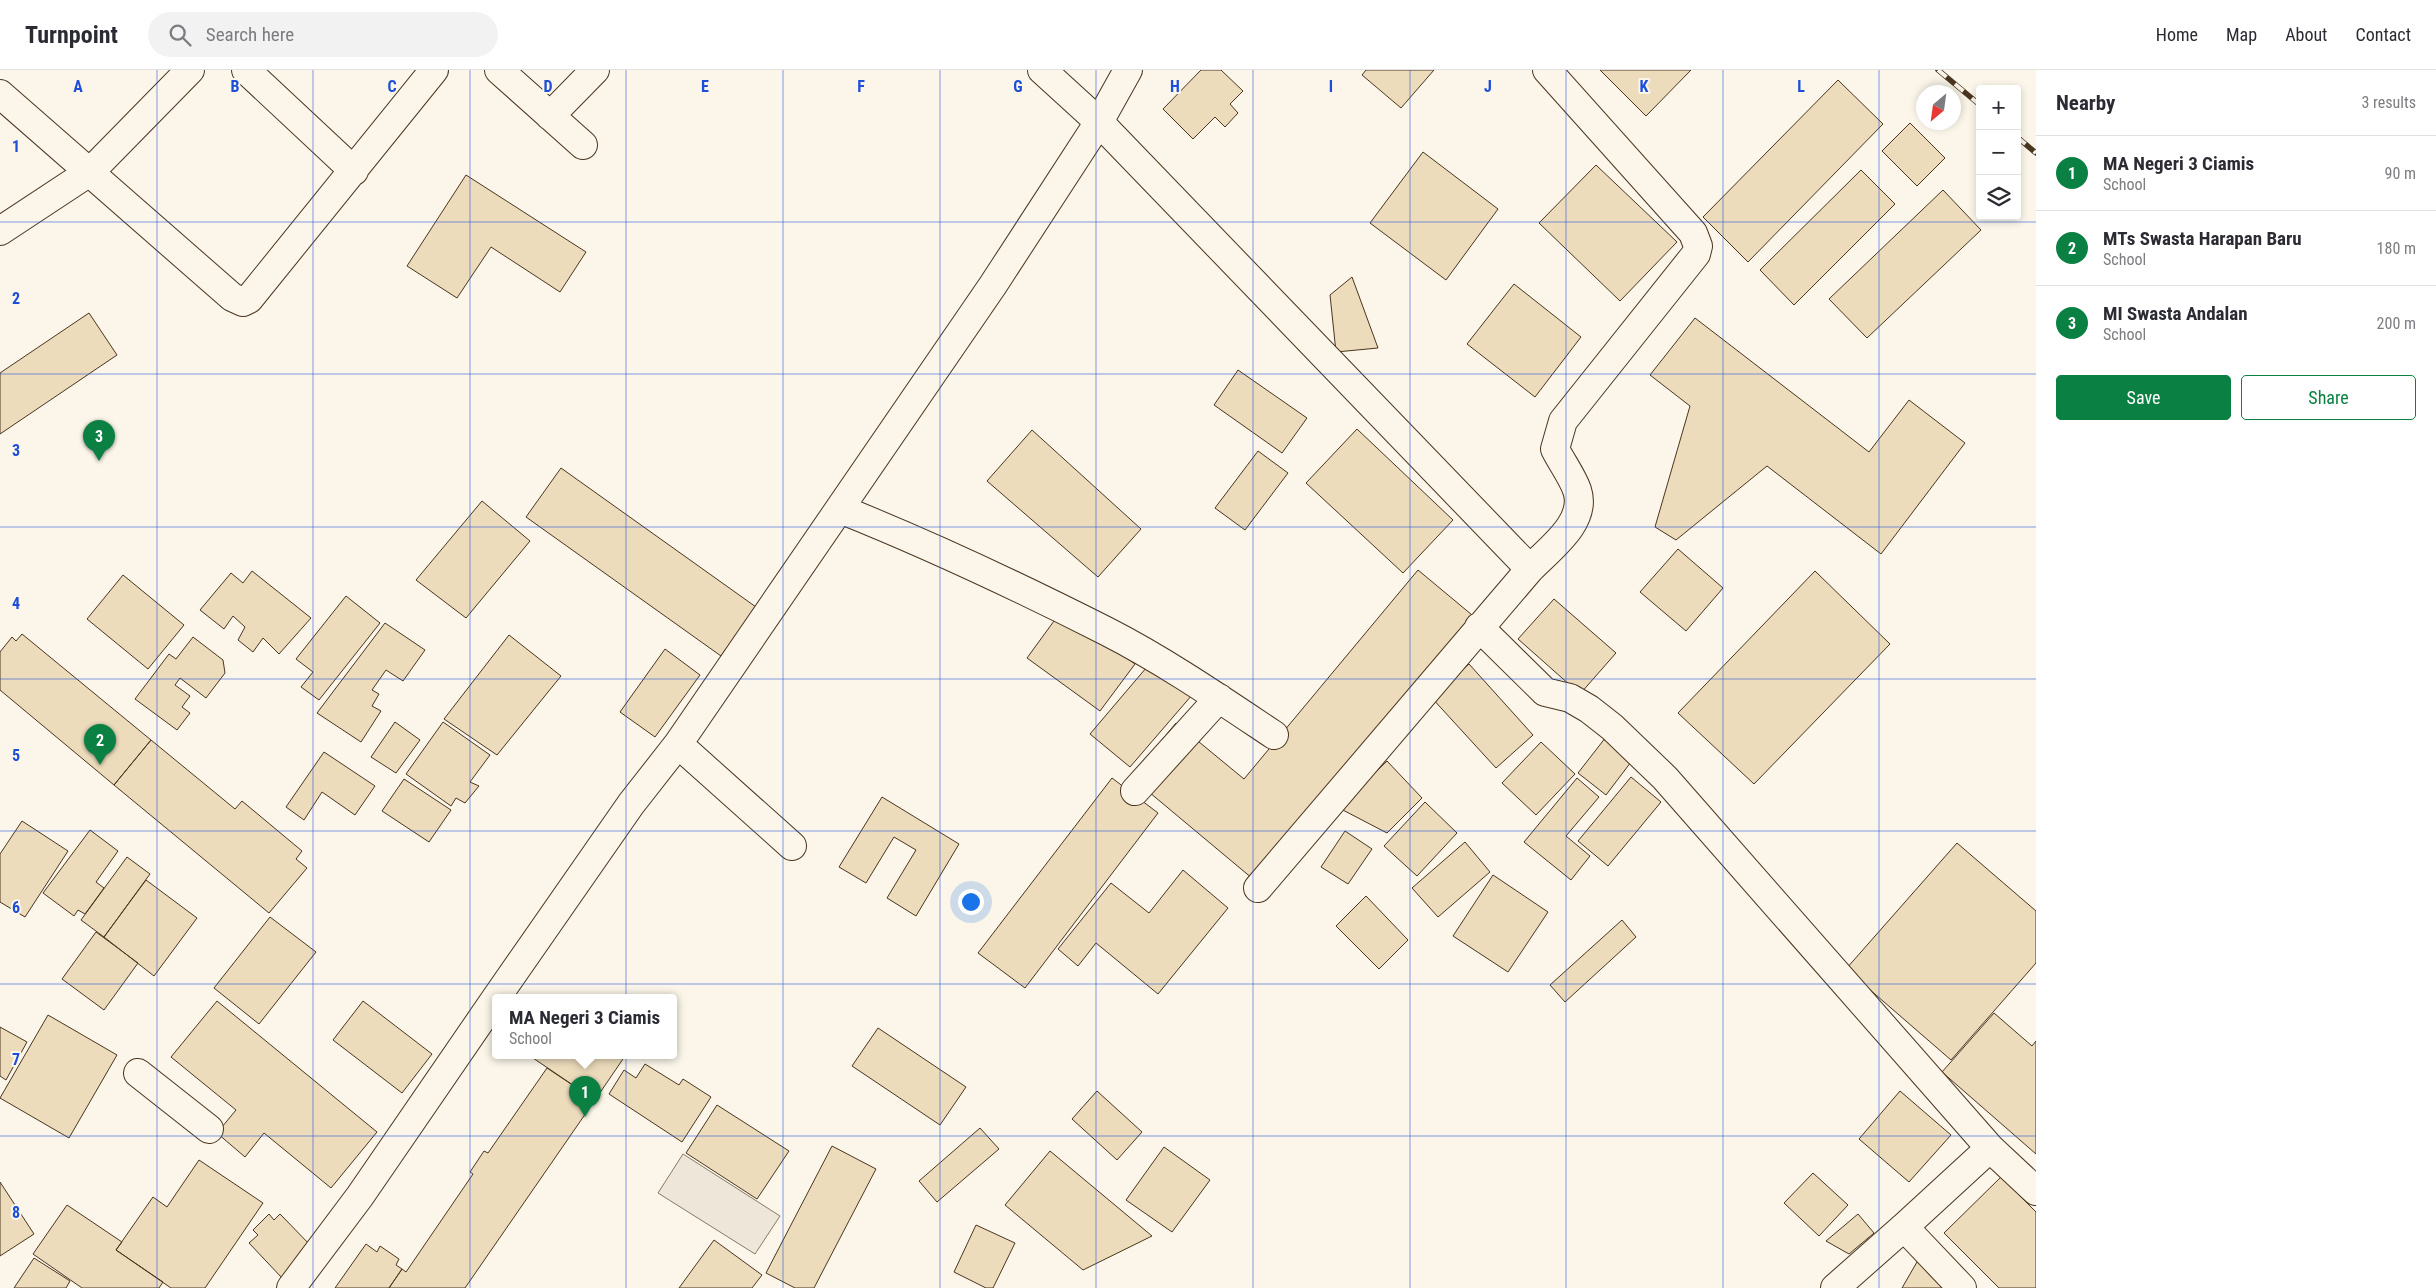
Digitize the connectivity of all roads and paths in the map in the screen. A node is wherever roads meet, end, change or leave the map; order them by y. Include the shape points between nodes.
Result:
1 (190, 70) edge
2 (246, 70) edge
3 (434, 70) edge
4 (498, 70) edge
5 (594, 70) edge
6 (1042, 70) edge
7 (1128, 70) edge
8 (1547, 70) edge
9 (0, 94) edge
10 (550, 116) junction
11 (1099, 122) junction
12 (583, 145) dead end
13 (91, 171) junction
14 (354, 171) junction
15 (0, 230) edge
16 (840, 510) junction
17 (1530, 569) junction
18 (1479, 627) junction
19 (1218, 698) junction
20 (1274, 735) dead end
21 (678, 744) junction
22 (1135, 791) dead end
23 (792, 846) dead end
24 (1258, 888) dead end
25 (499, 994) edge
26 (492, 1004) edge
27 (138, 1073) dead end
28 (208, 1129) dead end
29 (1990, 1148) junction
30 (2036, 1191) edge
31 (1904, 1227) junction
32 (291, 1288) edge
33 (1835, 1288) edge
34 (1962, 1288) edge

1 - 13 street
2 - 14 street
3 - 14 street
4 - 10 street
5 - 10 street
6 - 11 street
7 - 11 street
8 - 17 street via 1693,233 1698,246 1696,254 1563,421 1555,449 1578,492 1577,517
9 - 13 street
10 - 12 street
11 - 16 street
11 - 17 street
13 - 14 street via 232,297 243,302 249,299
13 - 15 street
16 - 19 street via 895,531 1107,632
16 - 21 street
17 - 18 street
18 - 24 street
18 - 29 street via 1545,692 1570,698 1612,727 1665,778
19 - 20 street
19 - 22 street
21 - 23 street
21 - 25 street via 631,804
26 - 32 street via 360,1196
27 - 28 street
29 - 30 street
29 - 31 street
31 - 33 street
31 - 34 street

